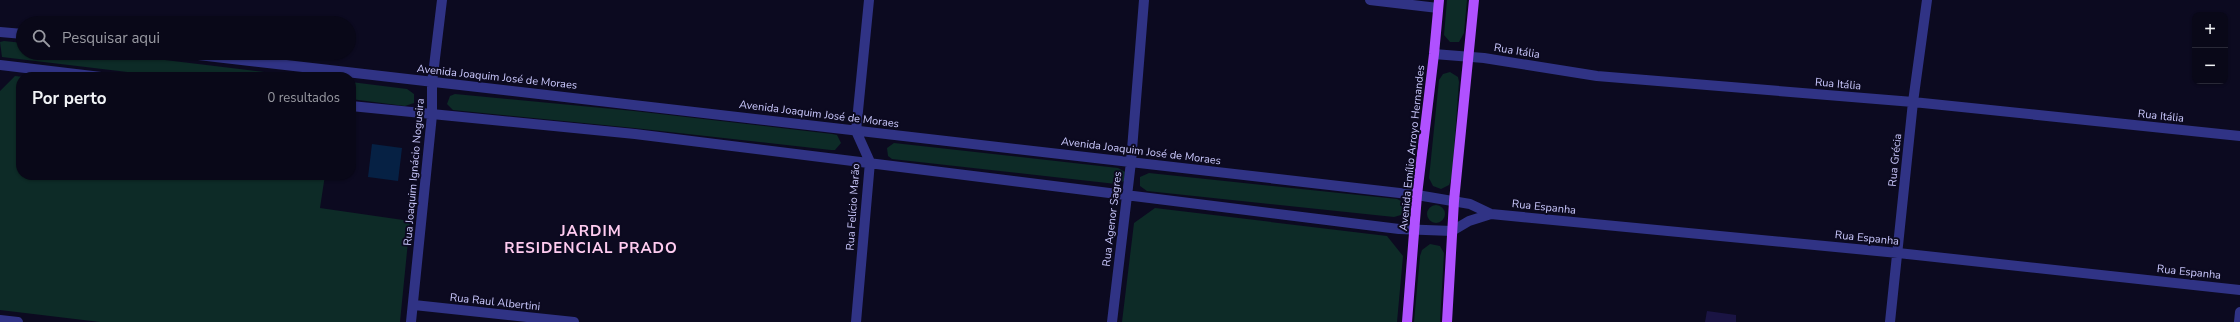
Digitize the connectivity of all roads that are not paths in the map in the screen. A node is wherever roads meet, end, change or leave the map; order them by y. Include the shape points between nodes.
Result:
1 (442, 0) edge
2 (870, 0) edge
3 (1144, 0) edge
4 (1370, 0) edge
5 (1474, 0) edge
6 (1927, 0) edge
7 (1439, 4) edge
8 (0, 32) edge
9 (16, 33) edge
10 (1434, 54) junction
11 (1468, 57) junction
12 (240, 60) edge
13 (0, 65) edge
14 (59, 72) edge
15 (340, 72) edge
16 (356, 74) edge
17 (432, 83) junction
18 (1913, 102) junction
19 (356, 107) edge
20 (432, 115) junction
21 (856, 131) junction
22 (2240, 136) edge
23 (870, 162) junction
24 (1131, 162) junction
25 (1417, 195) junction
26 (1127, 196) junction
27 (1454, 200) junction
28 (1491, 214) junction
29 (1415, 230) junction
30 (1452, 231) junction
31 (1898, 253) junction
32 (2240, 290) edge
33 (414, 305) junction
34 (2240, 312) edge
35 (0, 320) edge
36 (18, 322) edge
37 (411, 322) edge
38 (574, 322) edge
39 (856, 322) edge
40 (1112, 322) edge
41 (1407, 322) edge
42 (1447, 322) edge
43 (1890, 322) edge
44 (2239, 322) edge

1 - 17 street, Rua Joaquim Ignácio Nogueira
2 - 21 street
3 - 24 street, Rua Agenor Sagres
4 - 7 street
5 - 11 main road
6 - 18 street, Rua Grécia
7 - 10 main road, Avenida Emílio Arroyo Hernandes
8 - 9 street
10 - 11 street, Rua Itália
10 - 25 main road, Avenida Emílio Arroyo Hernandes
11 - 18 street, Rua Itália via 1597,76
11 - 27 main road
12 - 15 street, Avenida Joaquim José de Moraes
13 - 14 street
16 - 17 street, Avenida Joaquim José de Moraes
17 - 20 street, Rua Joaquim Ignácio Nogueira
17 - 21 street, Avenida Joaquim José de Moraes
18 - 22 street, Rua Itália
18 - 31 street, Rua Grécia
19 - 20 street
20 - 23 street via 635,134
20 - 33 street, Rua Joaquim Ignácio Nogueira
21 - 23 street, Rua Felício Marão
21 - 24 street, Avenida Joaquim José de Moraes
23 - 26 street
23 - 39 street, Rua Felício Marão
24 - 25 street, Avenida Joaquim José de Moraes
24 - 26 street, Rua Agenor Sagres
25 - 27 street, Avenida Joaquim José de Moraes
25 - 29 main road, Avenida Emílio Arroyo Hernandes
26 - 29 street
26 - 40 street, Rua Agenor Sagres
27 - 28 street, Rua Espanha
27 - 30 main road
28 - 30 street, Rua Espanha via 1469,221
28 - 31 street, Rua Espanha
29 - 30 street
29 - 41 main road, Avenida Emílio Arroyo Hernandes
30 - 42 main road
31 - 32 street, Rua Espanha
31 - 43 street, Rua Grécia
33 - 37 street, Rua Joaquim Ignácio Nogueira
33 - 38 street, Rua Raul Albertini
34 - 44 street
35 - 36 street

